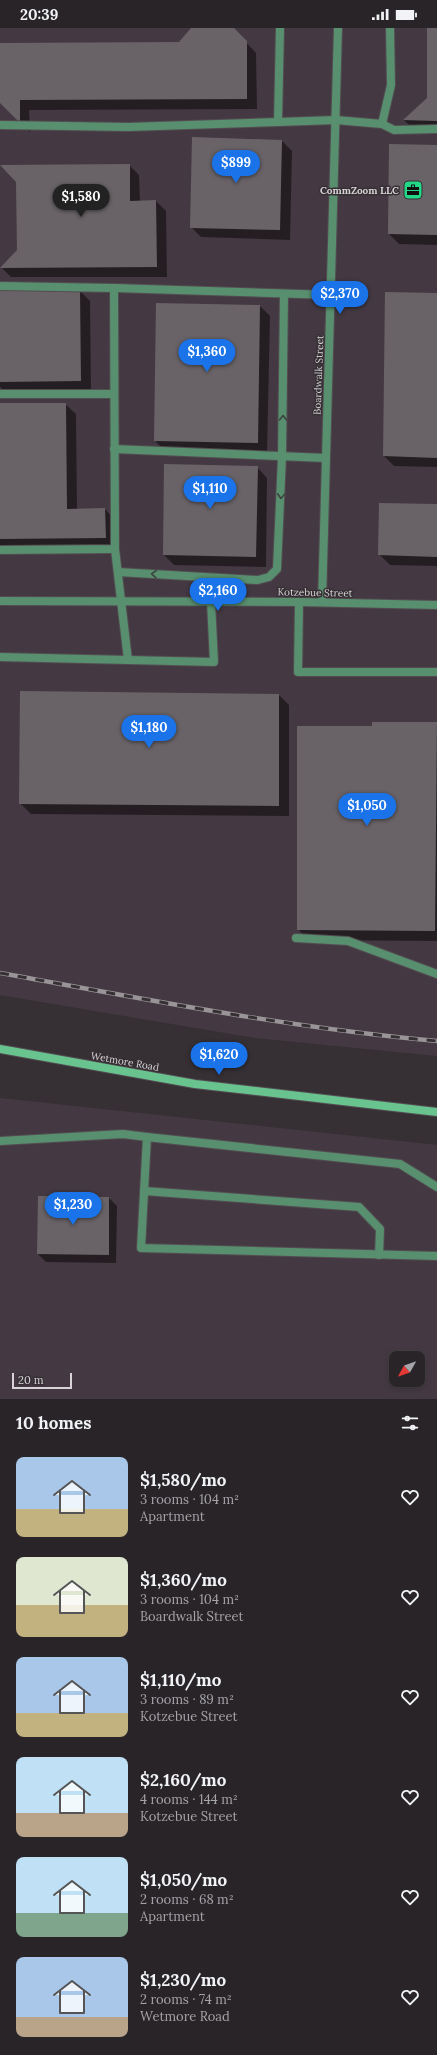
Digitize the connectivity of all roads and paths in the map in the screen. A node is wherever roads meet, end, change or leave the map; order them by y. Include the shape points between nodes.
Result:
1 (280, 28) edge
2 (338, 28) edge
3 (390, 28) edge
4 (336, 120) junction
5 (278, 122) junction
6 (382, 124) junction
7 (0, 125) edge
8 (437, 129) edge
9 (0, 286) edge
10 (114, 288) junction
11 (284, 294) junction
12 (331, 295) junction
13 (0, 394) edge
14 (114, 394) junction
15 (114, 450) junction
16 (282, 457) junction
17 (326, 458) junction
18 (115, 549) junction
19 (0, 550) edge
20 (118, 572) junction
21 (0, 601) edge
22 (122, 601) junction
23 (211, 602) junction
24 (299, 602) junction
25 (322, 602) junction
26 (437, 605) edge
27 (0, 657) edge
28 (128, 660) junction
29 (437, 672) edge
30 (296, 938) dead end
31 (437, 974) edge
32 (0, 1049) edge
33 (437, 1112) edge
34 (147, 1137) junction
35 (0, 1141) edge
36 (437, 1187) edge
37 (144, 1191) junction
38 (379, 1254) junction
39 (437, 1256) edge

1 - 5 street
2 - 4 street, Boardwalk Street
3 - 6 street via 391,85
4 - 5 street
4 - 6 street
4 - 12 street, Boardwalk Street
5 - 7 street via 128,127
6 - 8 street via 394,130
9 - 10 street
10 - 11 street
10 - 14 street
11 - 12 street
16 -> 11 street
12 - 17 street, Boardwalk Street
13 - 14 street
14 - 15 street
15 - 16 street
15 - 18 street
16 - 17 street
16 -> 20 street via 277,569 269,577 258,580
17 - 25 street, Boardwalk Street
18 - 19 street
18 - 20 street
20 - 22 street
21 - 22 street, Kotzebue Street
22 - 23 street, Kotzebue Street
22 - 28 street
23 - 24 street, Kotzebue Street
23 - 28 street via 214,662
24 - 25 street, Kotzebue Street
24 - 29 street via 298,672
25 - 26 street, Kotzebue Street
27 - 28 street
30 - 31 street via 348,941
32 - 33 main road, Wetmore Road via 195,1084
34 - 35 street via 123,1134
34 - 36 street via 400,1164
34 - 37 street
37 - 38 street via 359,1207 380,1229
37 - 38 street via 140,1248
38 - 39 street

